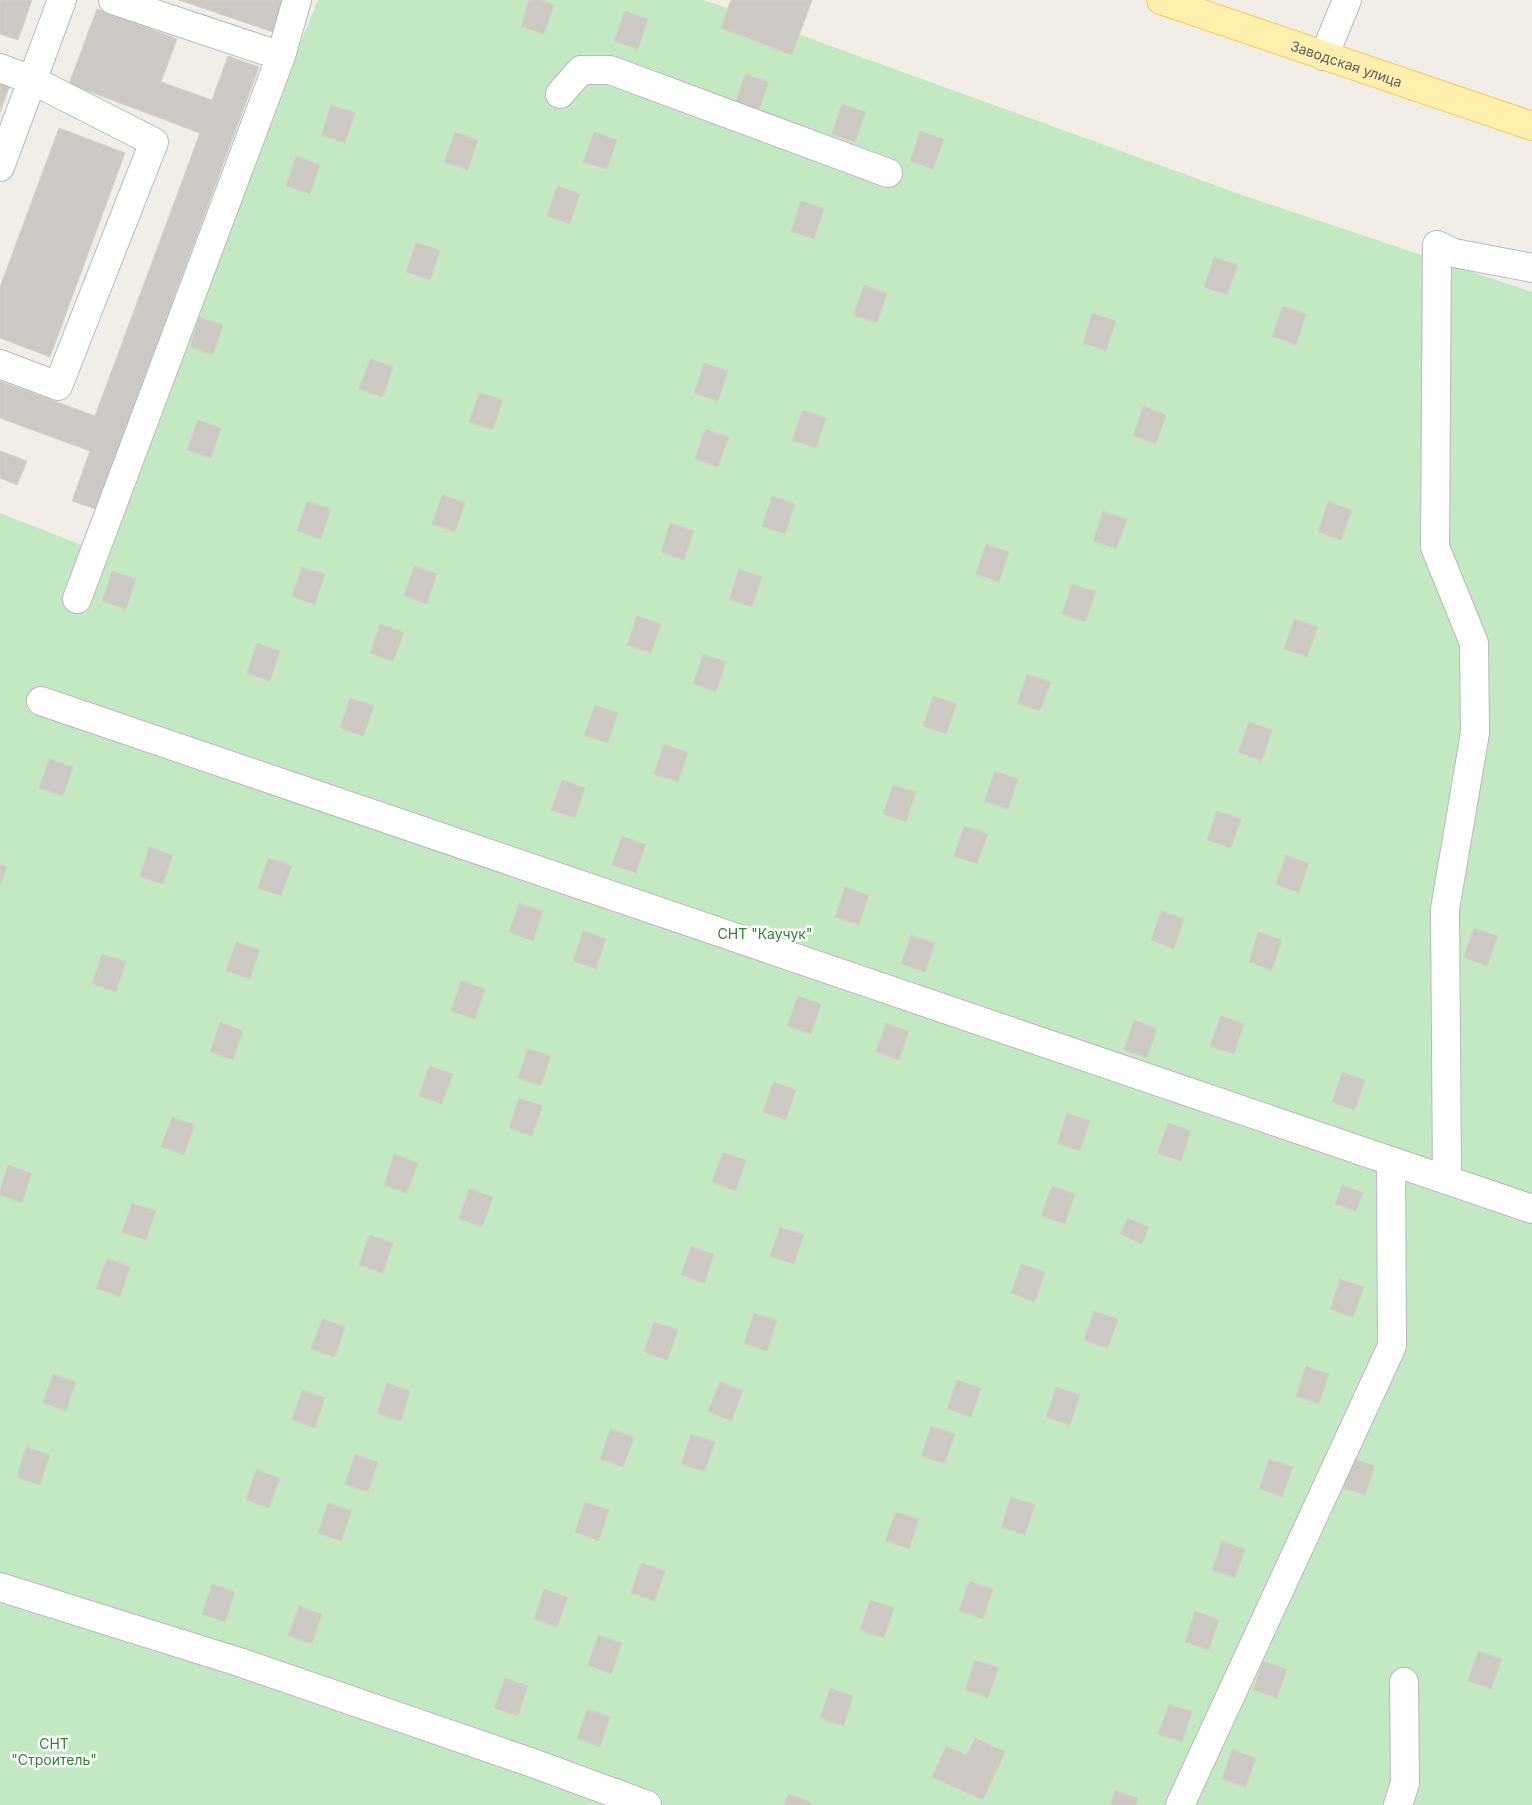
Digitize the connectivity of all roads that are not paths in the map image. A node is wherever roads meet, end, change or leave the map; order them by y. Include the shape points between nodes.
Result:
1 (62, 0) edge
2 (113, 0) edge
3 (297, 0) edge
4 (1162, 0) edge
5 (1347, 0) edge
6 (281, 56) junction
7 (1324, 56) junction
8 (0, 68) edge
9 (32, 80) junction
10 (560, 94) dead end
11 (1532, 126) edge
12 (0, 167) edge
13 (888, 173) dead end
14 (1532, 268) edge
15 (0, 364) edge
16 (77, 599) dead end
17 (41, 701) dead end
18 (1391, 1161) junction
19 (1447, 1180) junction
20 (1532, 1209) edge
21 (0, 1587) edge
22 (1404, 1682) dead end
23 (647, 1805) edge
24 (1180, 1805) edge
25 (1398, 1805) edge

1 - 9 street
2 - 6 street
3 - 6 street
4 - 7 main road, Заводская улица
5 - 7 street
6 - 16 street
7 - 11 main road, Заводская улица
8 - 9 street
9 - 12 street
9 - 15 street via 154,142 58,386
10 - 13 street via 581,70 610,70
14 - 19 street via 1454,253 1437,245 1435,546 1474,643 1475,673 1475,733 1445,909
17 - 18 street
18 - 19 street
18 - 24 street via 1392,1346
19 - 20 street
21 - 23 street via 249,1665
22 - 25 street via 1405,1783

